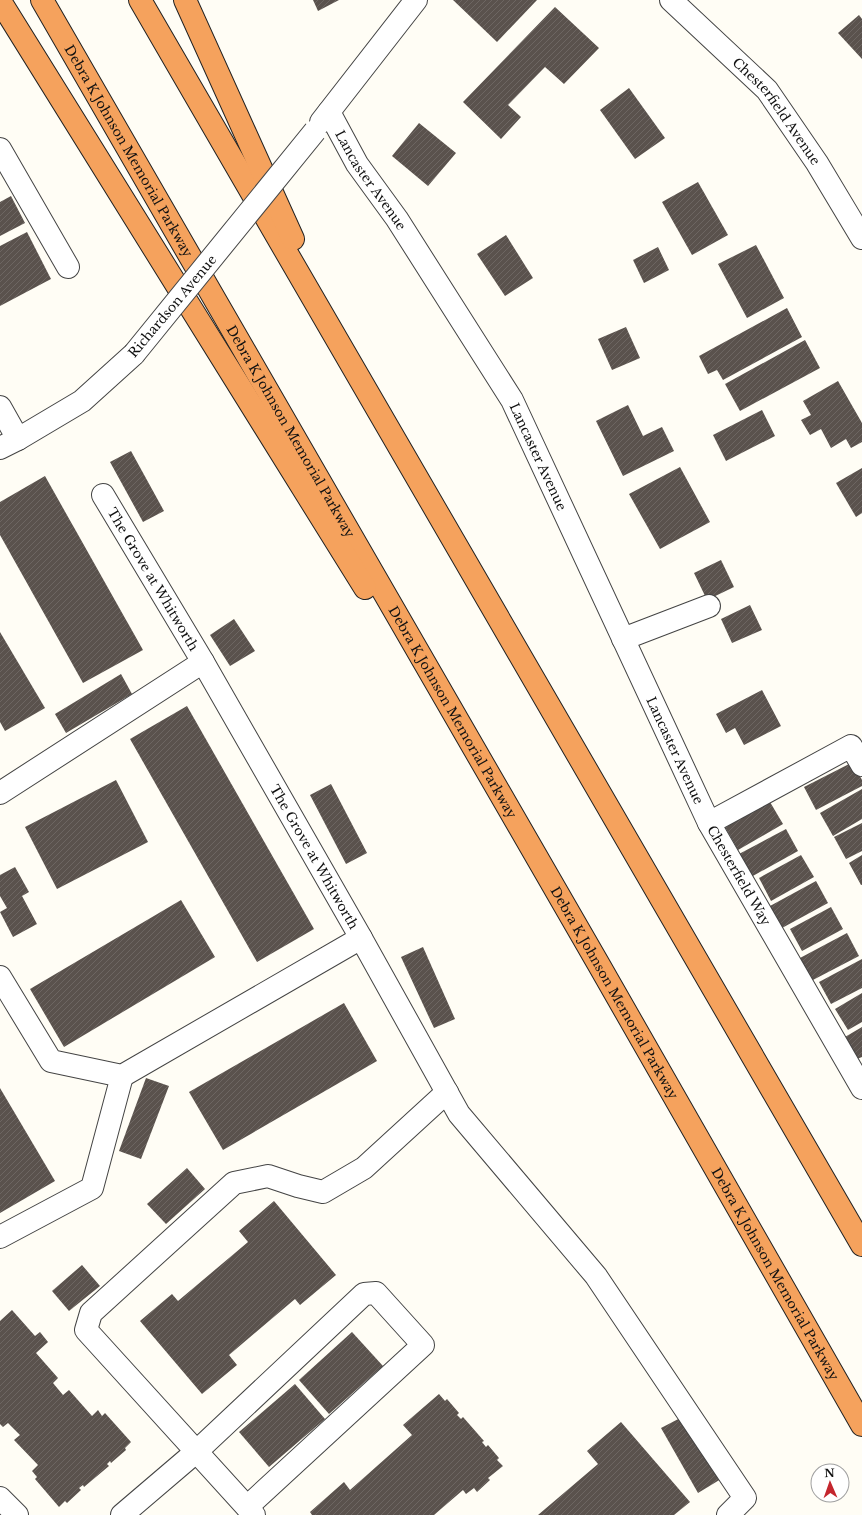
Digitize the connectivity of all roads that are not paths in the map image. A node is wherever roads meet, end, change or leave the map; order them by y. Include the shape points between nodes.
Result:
1 (42, 0) edge
2 (140, 0) edge
3 (185, 0) edge
4 (416, 0) edge
5 (671, 0) edge
6 (2, 7) edge
7 (329, 112) junction
8 (0, 149) edge
9 (862, 238) edge
10 (68, 267) dead end
11 (344, 352) junction
12 (0, 406) edge
13 (9, 443) edge
14 (104, 495) dead end
15 (709, 606) dead end
16 (623, 639) junction
17 (203, 662) junction
18 (862, 765) edge
19 (0, 793) edge
20 (709, 823) junction
21 (361, 938) junction
22 (600, 965) junction
23 (0, 976) edge
24 (122, 1076) junction
25 (862, 1088) edge
26 (447, 1092) junction
27 (0, 1237) edge
28 (862, 1245) edge
29 (862, 1425) edge
30 (197, 1451) junction
31 (0, 1498) edge
32 (251, 1511) edge
33 (16, 1515) edge
34 (122, 1515) edge
35 (728, 1515) edge

1 - 22 highway, Debra K Johnson Memorial Parkway
2 - 11 highway
3 - 11 highway
4 - 7 street, Richardson Avenue
5 - 9 street, Chesterfield Avenue via 767,90 817,163
6 - 22 highway
7 - 13 street, Richardson Avenue, bridge via 134,354 82,401
7 - 16 street, Lancaster Avenue via 357,164 397,219 512,400
8 - 10 street
11 - 28 highway
12 - 13 street
14 - 17 street, The Grove at Whitworth
15 - 16 street
16 - 20 street, Lancaster Avenue
17 - 19 street, The Grove at Whitworth
17 - 21 street, The Grove at Whitworth
18 - 20 street, Chesterfield Way via 851,746
20 - 25 street, Chesterfield Way
21 - 24 street, The Grove at Whitworth
21 - 26 street
22 - 29 highway, Debra K Johnson Memorial Parkway
23 - 24 street via 51,1061
24 - 27 street via 92,1188
26 - 30 street via 364,1168 323,1192 268,1176 234,1183 91,1313 86,1330
26 - 35 street via 459,1114 596,1276 745,1498
30 - 32 street
30 - 32 street via 364,1294 376,1293 381,1298 423,1345
30 - 34 street
31 - 33 street

